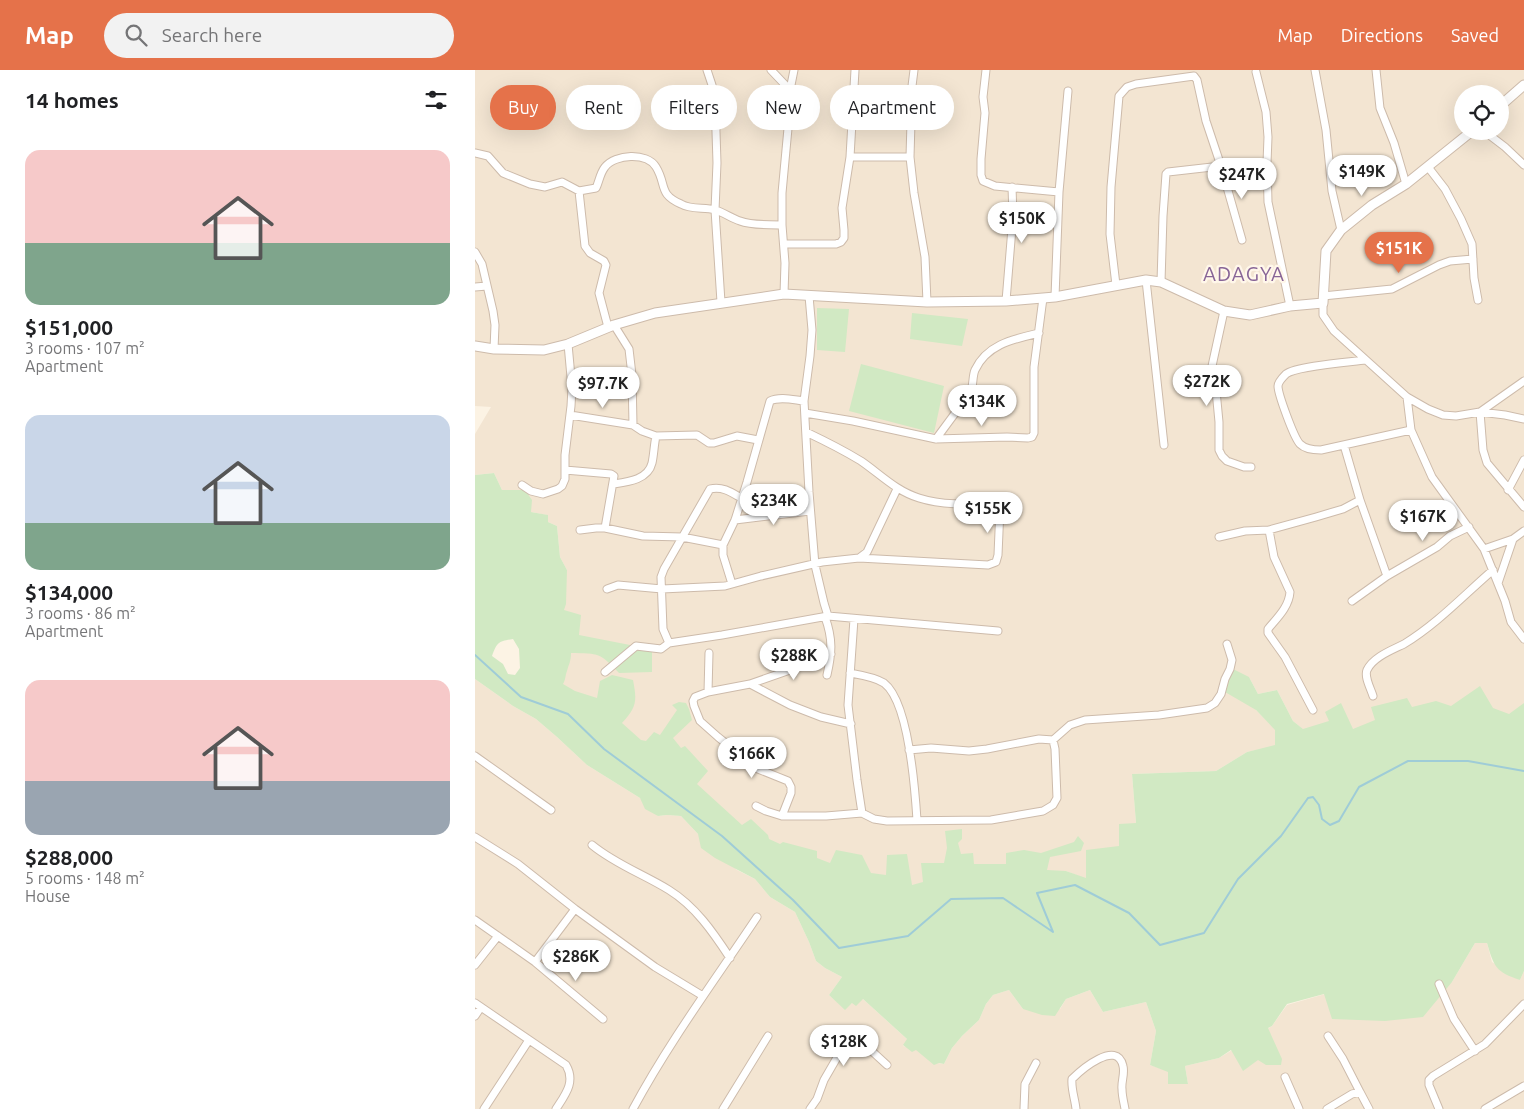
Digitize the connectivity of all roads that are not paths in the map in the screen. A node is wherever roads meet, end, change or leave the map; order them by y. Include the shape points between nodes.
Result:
1 (707, 70) edge
2 (771, 70) edge
3 (794, 70) edge
4 (855, 70) edge
5 (914, 70) edge
6 (986, 70) edge
7 (1315, 70) edge
8 (1377, 70) edge
9 (1256, 72) dead end
10 (1193, 73) edge
11 (1524, 84) edge
12 (785, 85) edge
13 (791, 85) edge
14 (1068, 91) dead end
15 (1509, 98) edge
16 (789, 130) edge
17 (1461, 140) edge
18 (1496, 140) edge
19 (475, 153) edge
20 (850, 157) junction
21 (910, 158) junction
22 (1267, 163) junction
23 (1524, 165) edge
24 (1221, 166) junction
25 (1428, 168) junction
26 (1406, 184) junction
27 (1012, 187) junction
28 (579, 191) junction
29 (1059, 192) junction
30 (715, 210) junction
31 (782, 225) junction
32 (1341, 230) junction
33 (1241, 240) dead end
34 (784, 244) junction
35 (475, 252) edge
36 (1473, 259) junction
37 (1146, 280) junction
38 (1161, 282) junction
39 (1116, 285) junction
40 (487, 286) junction
41 (475, 287) edge
42 (784, 294) junction
43 (809, 296) junction
44 (1055, 297) junction
45 (1043, 298) junction
46 (1323, 300) junction
47 (1478, 300) dead end
48 (1005, 301) junction
49 (721, 302) junction
50 (927, 302) junction
51 (1291, 306) junction
52 (1224, 311) junction
53 (611, 326) junction
54 (1039, 333) junction
55 (568, 344) junction
56 (475, 346) edge
57 (494, 349) junction
58 (1365, 360) junction
59 (1524, 381) edge
60 (1407, 398) junction
61 (804, 401) junction
62 (1480, 412) junction
63 (805, 413) junction
64 (570, 414) junction
65 (1524, 419) edge
66 (633, 425) junction
67 (1411, 430) junction
68 (806, 432) junction
69 (656, 436) junction
70 (936, 439) junction
71 (758, 440) junction
72 (1164, 445) dead end
73 (1344, 445) junction
74 (1524, 460) edge
75 (1251, 467) dead end
76 (565, 470) junction
77 (613, 484) junction
78 (522, 485) dead end
79 (897, 489) junction
80 (1508, 490) junction
81 (741, 498) junction
82 (1360, 500) junction
83 (1524, 507) edge
84 (810, 511) junction
85 (735, 520) junction
86 (1469, 527) junction
87 (605, 528) junction
88 (580, 530) dead end
89 (1269, 530) junction
90 (1524, 531) edge
91 (682, 537) junction
92 (1219, 537) dead end
93 (1513, 540) junction
94 (723, 545) junction
95 (1484, 549) junction
96 (859, 558) junction
97 (815, 565) junction
98 (1493, 570) junction
99 (1387, 576) junction
100 (732, 584) junction
101 (1498, 584) junction
102 (607, 589) dead end
103 (662, 589) junction
104 (1352, 601) dead end
105 (827, 616) junction
106 (854, 619) junction
107 (998, 631) dead end
108 (1524, 639) edge
109 (669, 643) junction
110 (1227, 644) dead end
111 (709, 653) dead end
112 (831, 654) junction
113 (605, 672) dead end
114 (850, 673) junction
115 (827, 676) dead end
116 (750, 684) junction
117 (708, 692) junction
118 (1373, 696) dead end
119 (1313, 710) dead end
120 (851, 724) junction
121 (1053, 740) junction
122 (909, 750) junction
123 (475, 756) edge
124 (756, 806) dead end
125 (551, 810) dead end
126 (862, 813) junction
127 (782, 816) junction
128 (917, 820) junction
129 (475, 837) edge
130 (592, 845) dead end
131 (575, 909) junction
132 (757, 917) dead end
133 (475, 920) edge
134 (498, 936) junction
135 (729, 958) junction
136 (535, 962) junction
137 (475, 965) edge
138 (1439, 984) dead end
139 (703, 996) junction
140 (1524, 1004) edge
141 (478, 1005) edge
142 (475, 1016) edge
143 (603, 1019) dead end
144 (768, 1036) dead end
145 (1329, 1036) dead end
146 (529, 1040) junction
147 (1475, 1051) junction
148 (1036, 1063) dead end
149 (887, 1064) dead end
150 (1285, 1077) dead end
151 (1524, 1086) edge
152 (1360, 1092) junction
153 (484, 1109) edge
154 (556, 1109) edge
155 (633, 1109) edge
156 (723, 1109) edge
157 (810, 1109) edge
158 (1024, 1109) edge
159 (1076, 1109) edge
160 (1125, 1109) edge
161 (1299, 1109) edge
162 (1327, 1109) edge
163 (1369, 1109) edge
164 (1439, 1109) edge
165 (1485, 1109) edge

1 - 30 street via 715,101
2 - 12 street
3 - 13 street
4 - 20 street
5 - 21 street
6 - 27 street via 981,175 987,184
7 - 32 street via 1326,130 1332,191
8 - 26 street via 1380,108
9 - 22 street via 1267,112
10 - 24 street
10 - 39 street via 1136,84 1127,87 1119,96 1110,234
11 - 15 street
14 - 29 street
16 - 31 street
17 - 25 street
18 - 23 street
19 - 28 street via 488,156 503,173 530,184 545,187 562,182
20 - 21 street
20 - 34 street via 842,208 845,230 841,242
21 - 50 street via 925,257
22 - 24 street
22 - 51 street via 1268,202
24 - 33 street
24 - 38 street via 1166,174
25 - 26 street
25 - 36 street via 1445,189 1461,219 1472,244
26 - 32 street
27 - 29 street
27 - 48 street
28 - 30 street via 596,188 604,167 619,158 631,156 653,163 668,197 689,207
28 - 53 street via 585,246 606,265 599,293
29 - 44 street
30 - 31 street via 749,224
30 - 49 street
31 - 34 street
32 - 46 street via 1326,251
34 - 42 street
35 - 40 street via 482,264
36 - 46 street via 1439,265 1392,289
36 - 47 street
37 - 38 street
37 - 39 street
37 - 72 street
38 - 52 street
39 - 44 street
40 - 41 street
40 - 57 street via 495,325
42 - 43 street
42 - 49 street
43 - 50 street
43 - 61 street via 812,330
44 - 45 street
45 - 48 street
45 - 54 street
46 - 51 street
46 - 58 street via 1323,315 1334,331
48 - 50 street
49 - 53 street via 655,313
51 - 52 street via 1250,315
52 - 75 street via 1212,366 1219,450 1227,461
53 - 55 street
53 - 66 street via 629,349
54 - 70 street via 1013,339 988,352 975,370 973,388
54 - 70 street via 1034,367 1032,437
55 - 57 street via 544,350
55 - 64 street via 572,388
56 - 57 street
58 - 60 street
58 - 73 street via 1291,371 1279,382 1281,402 1300,444 1315,450
59 - 62 street
60 - 62 street via 1443,415
60 - 67 street
61 - 63 street
61 - 71 street via 770,401
62 - 65 street
62 - 80 street via 1484,456
63 - 68 street
63 - 70 street
64 - 66 street
64 - 76 street
66 - 69 street
67 - 73 street
67 - 86 street via 1432,477
68 - 79 street via 853,456
68 - 84 street
69 - 71 street via 697,435 709,443 737,436
69 - 77 street via 650,469 632,481
71 - 81 street
73 - 82 street
74 - 80 street
76 - 77 street via 611,474 614,476
76 - 78 street via 565,479 558,489 543,494
77 - 87 street
79 - 96 street via 867,552
79 - 96 street via 920,499 957,504 996,503 1000,508 996,562 988,565
80 - 83 street
81 - 85 street
81 - 91 street via 724,488 710,489
82 - 89 street
82 - 99 street
84 - 85 street
84 - 97 street
85 - 94 street
86 - 95 street
86 - 99 street
87 - 88 street
87 - 91 street via 643,536
89 - 92 street
89 - 119 street via 1274,557 1290,598 1268,633 1285,657
90 - 93 street
91 - 94 street
91 - 103 street via 664,568
93 - 95 street
93 - 101 street
94 - 100 street
95 - 98 street
96 - 97 street
97 - 100 street
97 - 105 street
98 - 101 street
98 - 118 street via 1426,628 1384,653 1368,668 1366,673
99 - 104 street
100 - 103 street
101 - 108 street via 1511,622
102 - 103 street via 618,585
103 - 109 street via 663,629
105 - 106 street
105 - 109 street
105 - 112 street
106 - 107 street
106 - 114 street
109 - 113 street via 661,649 636,646
110 - 121 street via 1232,660 1230,669 1221,694 1207,708 1085,720 1070,724
111 - 117 street
112 - 115 street
112 - 116 street via 810,657 790,670
114 - 120 street via 848,704
114 - 122 street via 885,684 901,713
116 - 117 street
116 - 120 street via 790,705
117 - 127 street via 693,701 700,721 758,769 787,781 791,787
120 - 126 street
121 - 122 street via 1039,739 987,750
121 - 128 street via 1057,798 1043,811 991,820
122 - 128 street
123 - 125 street
124 - 127 street
126 - 127 street
126 - 128 street via 887,821
129 - 131 street via 518,864
130 - 135 street via 670,890 695,910
131 - 136 street
131 - 139 street via 655,967
132 - 135 street
133 - 134 street
134 - 136 street
134 - 137 street
135 - 139 street
136 - 143 street
138 - 147 street via 1454,1018
139 - 155 street
140 - 147 street
141 - 142 street
141 - 146 street
144 - 156 street
145 - 152 street
146 - 153 street
146 - 154 street via 568,1068 568,1090
147 - 164 street via 1429,1080
148 - 158 street via 1025,1084
149 - 157 street via 861,1042 853,1038 846,1042
150 - 161 street
151 - 165 street
152 - 162 street
152 - 163 street
159 - 160 street via 1072,1079 1107,1055 1123,1064 1121,1090

